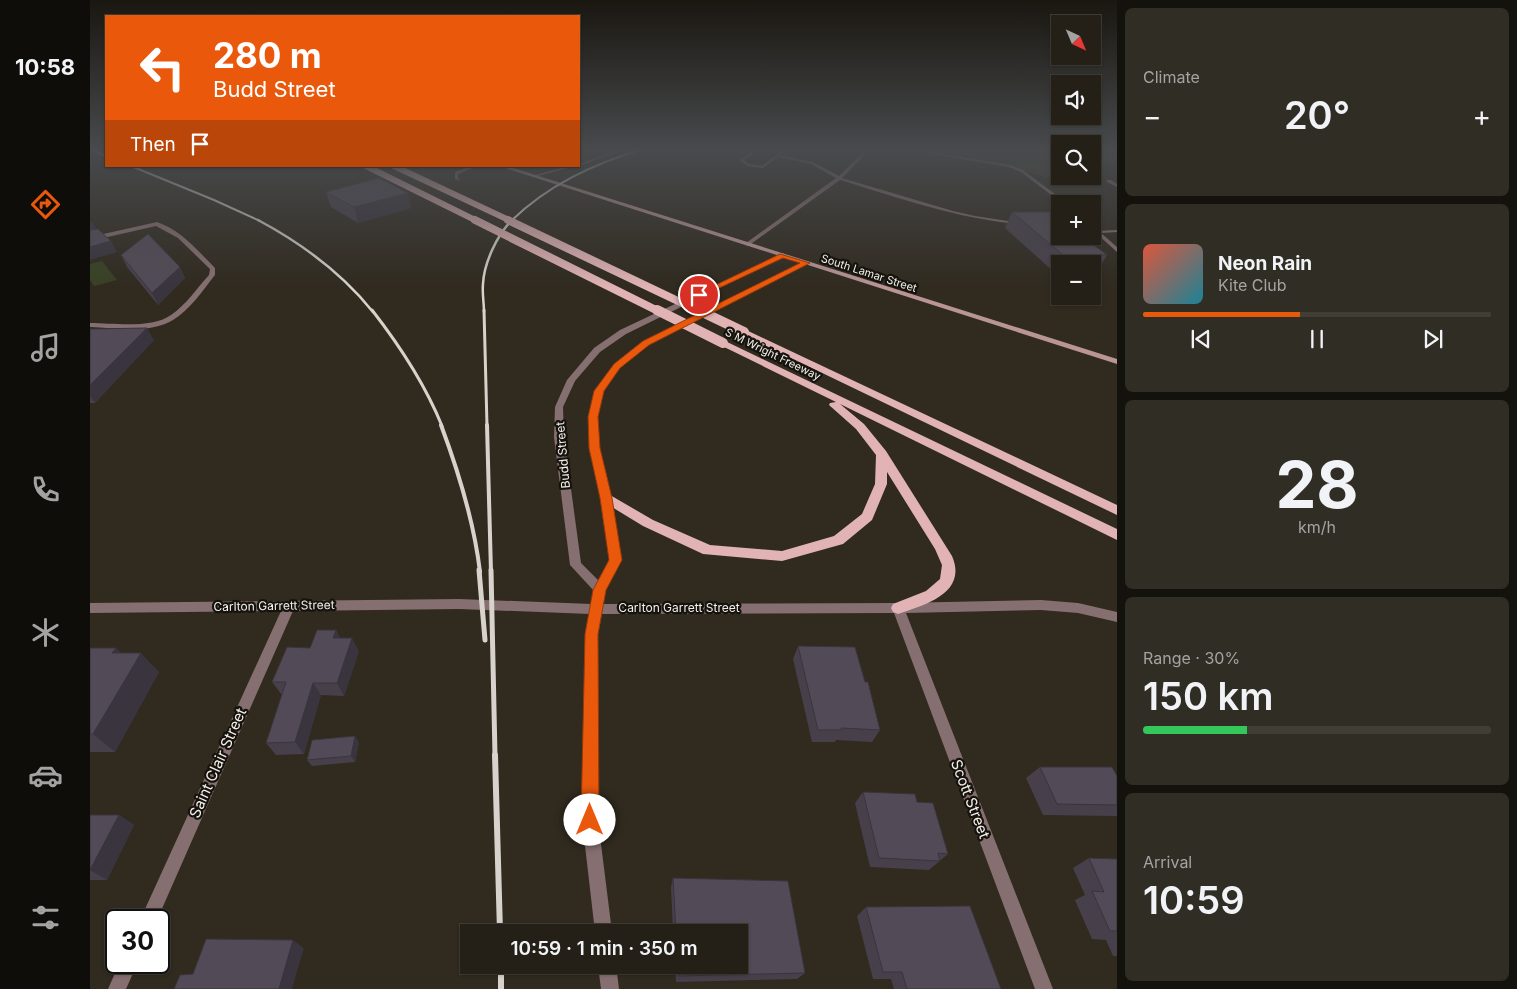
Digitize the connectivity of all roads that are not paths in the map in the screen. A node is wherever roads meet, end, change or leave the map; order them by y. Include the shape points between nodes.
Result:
1 (425, 195) edge
2 (455, 195) edge
3 (594, 195) edge
4 (815, 195) edge
5 (897, 195) edge
6 (1024, 223) edge
7 (1117, 232) edge
8 (90, 240) edge
9 (748, 244) junction
10 (1117, 250) edge
11 (783, 256) junction
12 (806, 263) junction
13 (90, 325) edge
14 (722, 343) junction
15 (1117, 362) edge
16 (882, 454) junction
17 (606, 498) junction
18 (1117, 510) edge
19 (1117, 535) edge
20 (600, 590) junction
21 (289, 606) junction
22 (90, 608) edge
23 (898, 608) junction
24 (596, 609) junction
25 (1117, 617) edge
26 (153, 909) edge
27 (602, 924) edge
28 (124, 974) edge
29 (608, 974) edge
30 (117, 989) edge
31 (610, 989) edge
32 (1044, 989) edge

1 - 14 main road, S M Wright Freeway, bridge
2 - 18 main road, S M Wright Freeway, bridge
3 - 9 main road, South Lamar Street
4 - 9 lane
5 - 6 lane via 995,221
7 - 10 lane via 1098,232
8 - 13 street via 157,224 175,233 213,269 212,275 172,318 162,323
9 - 11 main road, South Lamar Street
11 - 12 main road, South Lamar Street
11 - 20 street, Budd Street via 624,332 597,350 571,380 559,407 559,437 576,565
12 - 15 main road, South Lamar Street
12 - 17 street via 646,343 617,366 599,391 593,417 594,448
14 - 16 main road via 848,414
14 - 19 main road, S M Wright Freeway
16 - 17 main road via 881,484 867,517 838,540 782,556 708,550 648,523
16 - 23 main road via 949,565 947,582 931,595
17 - 20 street via 616,560
20 - 24 street
21 - 22 street, Carlton Garrett Street
21 - 24 street, Carlton Garrett Street via 458,604
21 - 26 street, Saint Clair Street
23 - 24 street, Carlton Garrett Street
23 - 25 street, Carlton Garrett Street via 1041,605 1078,608
23 - 32 street, Scott Street
24 - 27 street via 592,634 590,820
28 - 30 street
29 - 31 street

